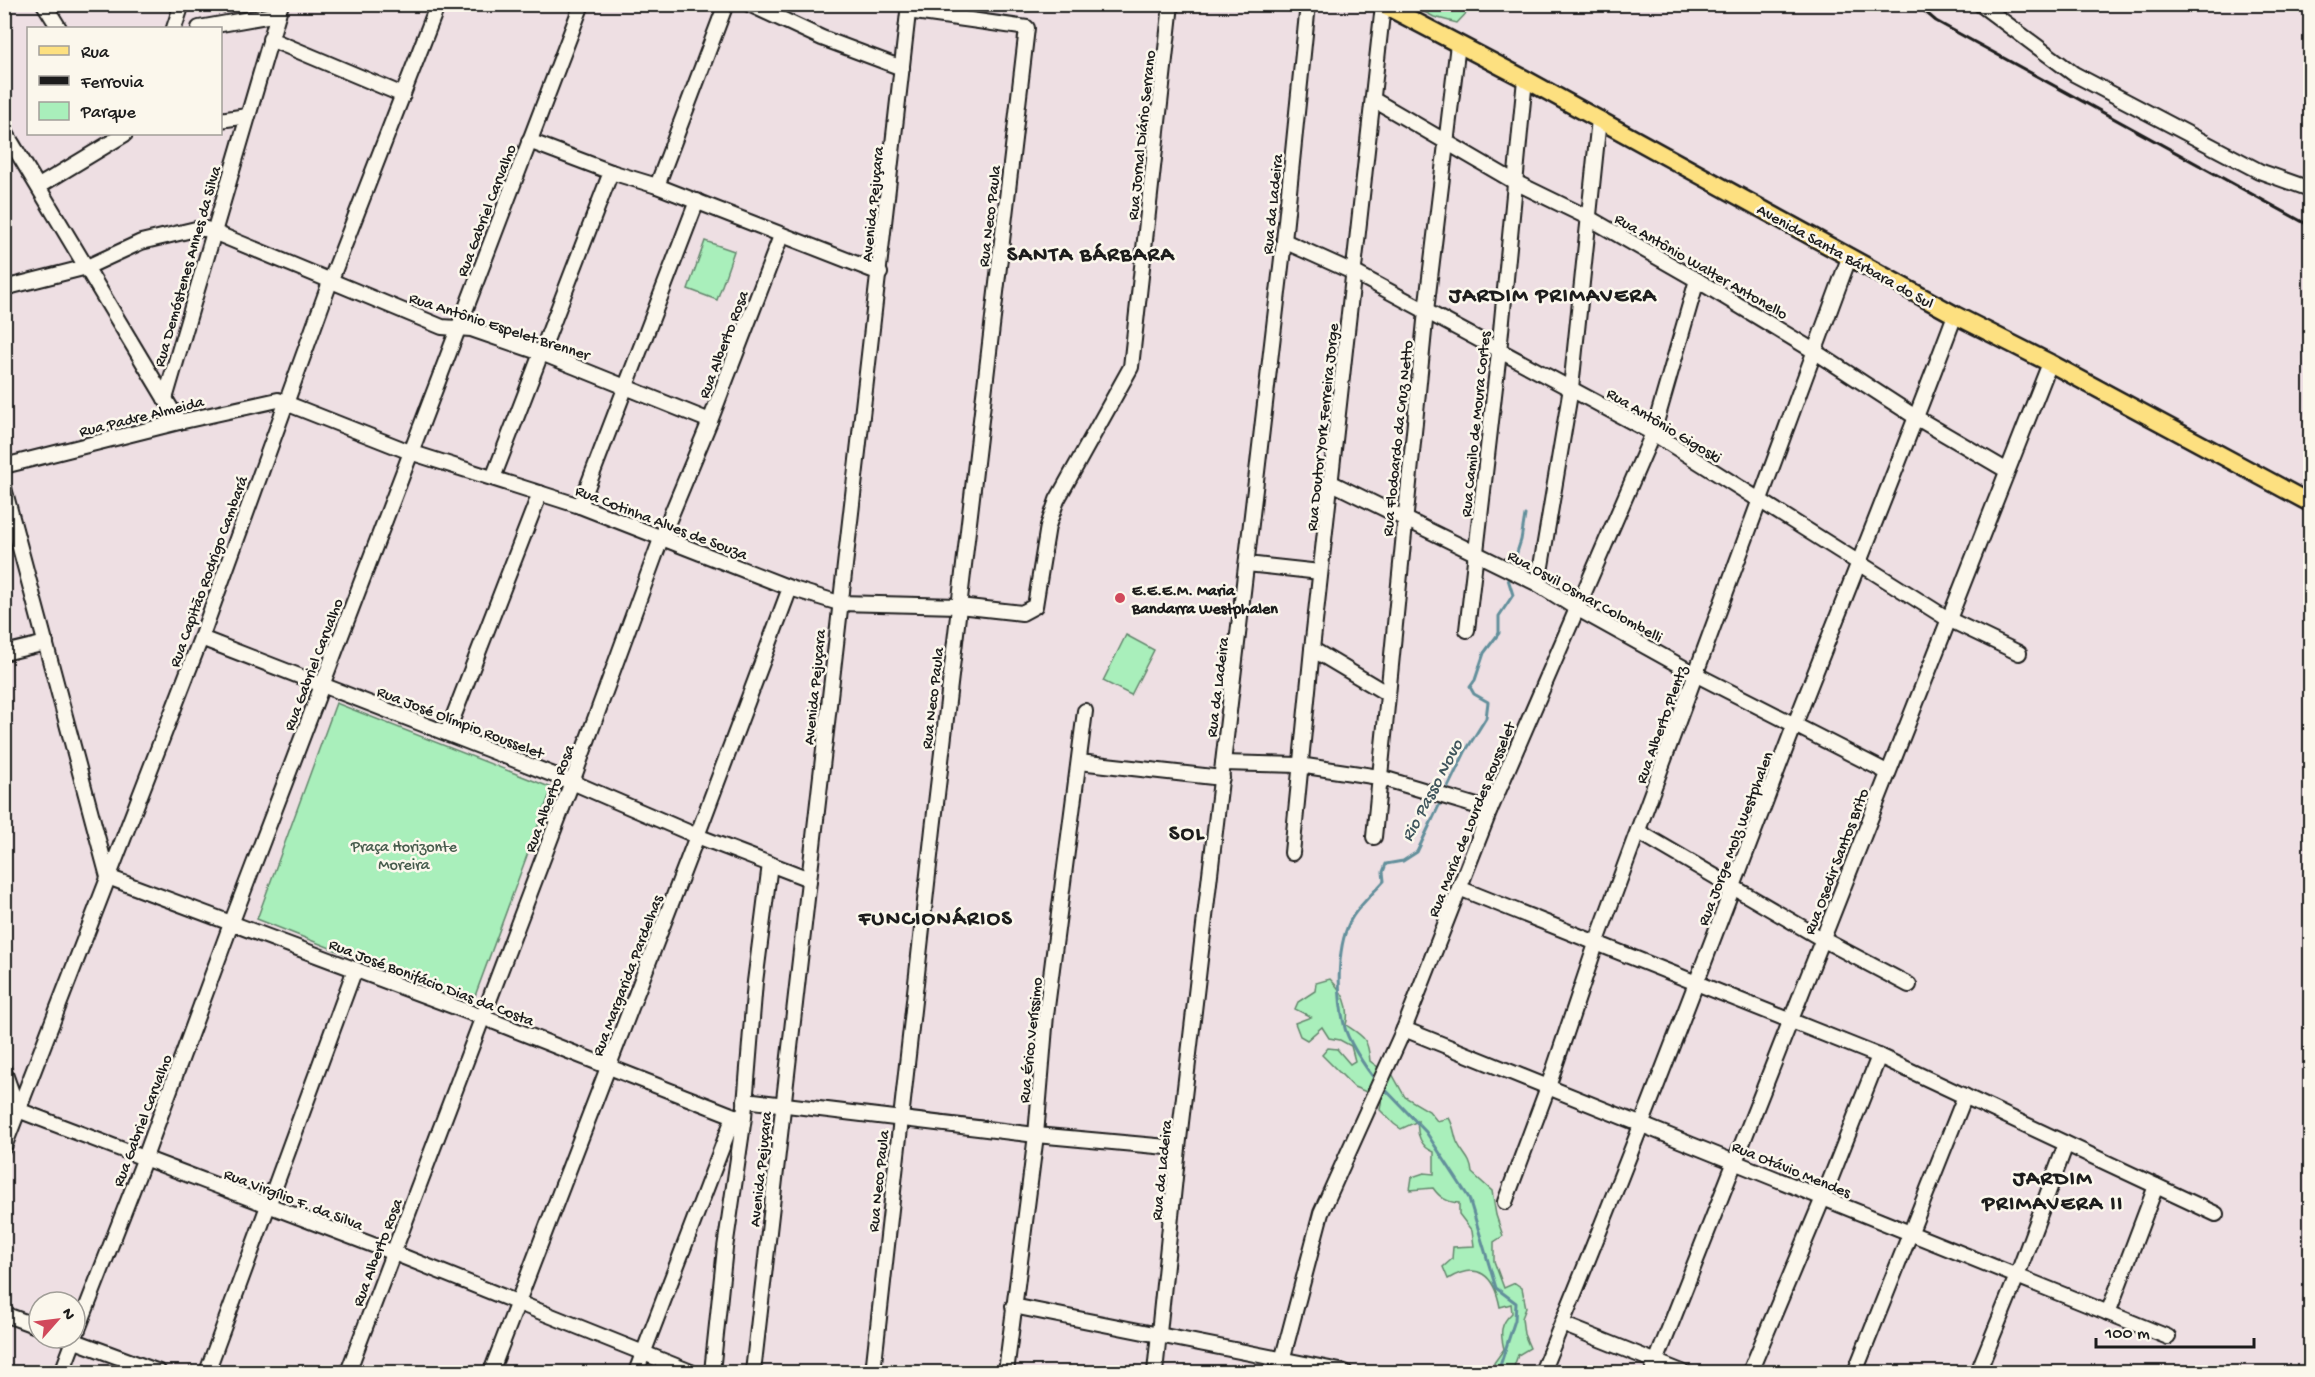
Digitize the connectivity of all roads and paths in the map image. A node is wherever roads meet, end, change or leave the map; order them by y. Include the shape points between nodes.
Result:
1 (44, 4) edge
2 (182, 4) edge
3 (438, 4) edge
4 (582, 4) edge
5 (726, 4) edge
6 (749, 4) edge
7 (1172, 4) edge
8 (1308, 4) edge
9 (1980, 4) edge
10 (1383, 5) edge
11 (908, 8) edge
12 (279, 9) edge
13 (58, 27) edge
14 (174, 27) edge
15 (203, 27) edge
16 (270, 39) junction
17 (1458, 44) junction
18 (902, 68) junction
19 (1526, 79) junction
20 (403, 95) junction
21 (1374, 100) junction
22 (247, 116) junction
23 (1599, 119) junction
24 (222, 120) edge
25 (4, 130) edge
26 (122, 135) edge
27 (529, 141) junction
28 (1445, 142) junction
29 (611, 172) junction
30 (1515, 182) junction
31 (39, 186) junction
32 (657, 186) junction
33 (2310, 189) edge
34 (697, 201) junction
35 (1588, 218) junction
36 (213, 233) junction
37 (781, 236) junction
38 (1284, 241) junction
39 (1849, 258) junction
40 (87, 267) junction
41 (880, 273) junction
42 (1354, 273) junction
43 (1697, 280) junction
44 (330, 282) junction
45 (4, 288) edge
46 (1425, 311) junction
47 (1955, 315) junction
48 (457, 328) junction
49 (1814, 351) junction
50 (1499, 352) junction
51 (541, 353) junction
52 (2050, 363) junction
53 (626, 385) junction
54 (1571, 388) junction
55 (165, 399) junction
56 (286, 402) junction
57 (1917, 418) junction
58 (710, 421) junction
59 (179, 422) junction
60 (1653, 433) junction
61 (410, 452) junction
62 (4, 466) edge
63 (2006, 470) junction
64 (493, 478) junction
65 (1332, 483) junction
66 (4, 488) edge
67 (540, 493) junction
68 (1761, 501) junction
69 (2310, 503) edge
70 (580, 506) junction
71 (1405, 519) junction
72 (661, 539) junction
73 (1476, 555) junction
74 (1859, 562) junction
75 (1247, 564) junction
76 (1320, 572) junction
77 (1538, 584) junction
78 (790, 588) junction
79 (839, 603) junction
80 (959, 606) junction
81 (1035, 606) joint
82 (1576, 608) junction
83 (1948, 620) junction
84 (1467, 630) dead end
85 (201, 638) junction
86 (46, 644) junction
87 (1312, 649) junction
88 (4, 653) edge
89 (2019, 653) dead end
90 (1695, 674) junction
91 (322, 685) junction
92 (1386, 693) junction
93 (1085, 711) dead end
94 (1795, 725) junction
95 (447, 733) junction
96 (1079, 762) junction
97 (1223, 763) junction
98 (1299, 765) junction
99 (1887, 772) junction
100 (1379, 777) junction
101 (1222, 778) junction
102 (572, 782) junction
103 (1490, 810) junction
104 (1639, 831) junction
105 (698, 836) junction
106 (1374, 837) dead end
107 (1292, 853) dead end
108 (770, 864) junction
109 (108, 877) junction
110 (808, 879) junction
111 (1733, 886) junction
112 (1459, 888) junction
113 (231, 924) junction
114 (1822, 939) junction
115 (1596, 944) junction
116 (355, 969) junction
117 (1697, 984) junction
118 (1910, 985) dead end
119 (482, 1017) junction
120 (1789, 1020) junction
121 (1404, 1029) junction
122 (1879, 1056) junction
123 (608, 1066) junction
124 (4, 1071) edge
125 (1548, 1087) junction
126 (1965, 1096) junction
127 (745, 1100) junction
128 (783, 1105) junction
129 (18, 1110) junction
130 (739, 1117) junction
131 (901, 1118) junction
132 (1640, 1125) junction
133 (1036, 1135) junction
134 (2066, 1144) junction
135 (4, 1147) edge
136 (1178, 1148) junction
137 (144, 1160) junction
138 (1734, 1162) junction
139 (2156, 1186) junction
140 (1823, 1198) junction
141 (1505, 1202) dead end
142 (267, 1205) junction
143 (2216, 1214) dead end
144 (1910, 1233) junction
145 (394, 1253) junction
146 (2017, 1276) junction
147 (519, 1302) junction
148 (87, 1303) edge
149 (1013, 1306) junction
150 (2108, 1313) junction
151 (4, 1314) edge
152 (27, 1323) edge
153 (1562, 1324) junction
154 (1159, 1335) junction
155 (2168, 1337) dead end
156 (87, 1344) edge
157 (69, 1350) edge
158 (643, 1354) junction
159 (1281, 1366) edge
160 (1654, 1367) edge
161 (62, 1372) edge
162 (159, 1372) edge
163 (207, 1372) edge
164 (348, 1372) edge
165 (491, 1372) edge
166 (636, 1372) edge
167 (692, 1372) edge
168 (712, 1372) edge
169 (753, 1372) edge
170 (873, 1372) edge
171 (1006, 1372) edge
172 (1155, 1372) edge
173 (1345, 1372) edge
174 (1542, 1372) edge
175 (1682, 1372) edge
176 (1750, 1372) edge
177 (1856, 1372) edge
178 (1978, 1372) edge

1 - 13 street
2 - 14 street
3 - 20 street, Rua Capitão Rodrigo Cambará
4 - 27 street, Rua Gabriel Carvalho
5 - 32 street
6 - 18 street via 822,38
7 - 81 street, Rua Jornal Diário Serrano via 1131,367 1057,500 1048,526
8 - 38 street, Rua da Ladeira
9 - 33 street via 2073,74 2259,171
10 - 17 main road, Avenida Santa Bárbara do Sul
10 - 21 street, Rua Doutor York Ferreira Jorge
11 - 18 street, Avenida Pejuçara
11 - 80 street, Rua Neco Paula via 1027,28
12 - 15 street
12 - 16 street, Rua Demóstenes Annes da Silva
16 - 20 street
16 - 22 street, Rua Demóstenes Annes da Silva
17 - 19 main road, Avenida Santa Bárbara do Sul
17 - 28 street, Rua Flodoardo da Cruz Netto
18 - 41 street, Avenida Pejuçara
19 - 23 main road, Avenida Santa Bárbara do Sul
19 - 30 street, Rua Camilo de Moura Cortes
20 - 44 street, Rua Capitão Rodrigo Cambará
21 - 28 street, Rua Antônio Walter Antonello
21 - 42 street, Rua Doutor York Ferreira Jorge
22 - 24 street
22 - 36 street, Rua Demóstenes Annes da Silva
23 - 35 street
23 - 39 main road, Avenida Santa Bárbara do Sul
25 - 31 street
26 - 31 street
27 - 29 street
27 - 48 street, Rua Gabriel Carvalho
28 - 30 street, Rua Antônio Walter Antonello
28 - 46 street, Rua Flodoardo da Cruz Netto
29 - 32 street
29 - 51 street
30 - 35 street, Rua Antônio Walter Antonello
30 - 50 street, Rua Camilo de Moura Cortes
31 - 40 street
32 - 34 street
34 - 37 street
34 - 53 street
35 - 43 street, Rua Antônio Walter Antonello
35 - 54 street
36 - 40 street via 196,229 141,242
36 - 44 street, Rua Antônio Espelet Brenner
36 - 55 street, Rua Demóstenes Annes da Silva
37 - 41 street
37 - 58 street, Rua Alberto Rosa
38 - 42 street, Rua Antônio Gigoski
38 - 75 street, Rua da Ladeira
39 - 47 main road, Avenida Santa Bárbara do Sul
39 - 49 street, Rua Alberto Plentz
40 - 45 street
40 - 55 street
41 - 79 street, Avenida Pejuçara
42 - 46 street, Rua Antônio Gigoski
42 - 65 street, Rua Doutor York Ferreira Jorge
43 - 49 street, Rua Antônio Walter Antonello
43 - 60 street, Rua Maria de Lourdes Rousselet
44 - 48 street, Rua Antônio Espelet Brenner via 442,327
44 - 56 street, Rua Capitão Rodrigo Cambará
46 - 50 street, Rua Antônio Gigoski
46 - 71 street, Rua Flodoardo da Cruz Netto
47 - 52 main road, Avenida Santa Bárbara do Sul
47 - 57 street, Rua Jorge Molz Westphalen
48 - 51 street, Rua Antônio Espelet Brenner via 471,329
48 - 61 street, Rua Gabriel Carvalho
49 - 57 street, Rua Antônio Walter Antonello
49 - 68 street, Rua Alberto Plentz
50 - 54 street, Rua Antônio Gigoski
50 - 73 street, Rua Camilo de Moura Cortes
51 - 53 street, Rua Antônio Espelet Brenner
51 - 64 street
52 - 63 street, Rua Osedir Santos Brito
52 - 69 main road, Avenida Santa Bárbara do Sul
53 - 58 street, Rua Antônio Espelet Brenner
53 - 70 street
54 - 60 street, Rua Antônio Gigoski
54 - 77 street
55 - 59 street
56 - 59 street, Rua Padre Almeida via 271,400
56 - 61 street, Rua Cotinha Alves de Souza
56 - 85 street, Rua Capitão Rodrigo Cambará
57 - 63 street, Rua Antônio Walter Antonello
57 - 74 street, Rua Jorge Molz Westphalen
58 - 72 street, Rua Alberto Rosa
59 - 62 street, Rua Padre Almeida
60 - 68 street, Rua Antônio Gigoski
60 - 82 street, Rua Maria de Lourdes Rousselet
61 - 64 street, Rua Cotinha Alves de Souza
61 - 91 street, Rua Gabriel Carvalho
63 - 83 street, Rua Osedir Santos Brito
64 - 67 street, Rua Cotinha Alves de Souza
65 - 71 street, Rua Osvil Osmar Colombelli
65 - 76 street, Rua Doutor York Ferreira Jorge
66 - 86 street
67 - 70 street, Rua Cotinha Alves de Souza
67 - 95 street
68 - 74 street, Rua Antônio Gigoski
68 - 90 street, Rua Alberto Plentz
70 - 72 street, Rua Cotinha Alves de Souza
71 - 73 street, Rua Osvil Osmar Colombelli
71 - 92 street, Rua Flodoardo da Cruz Netto
72 - 78 street, Rua Cotinha Alves de Souza
72 - 102 street, Rua Alberto Rosa
73 - 77 street, Rua Osvil Osmar Colombelli
73 - 84 street, Rua Camilo de Moura Cortes
74 - 83 street, Rua Antônio Gigoski
74 - 94 street, Rua Jorge Molz Westphalen
75 - 76 street
75 - 97 street, Rua da Ladeira
76 - 87 street, Rua Doutor York Ferreira Jorge
77 - 82 street, Rua Osvil Osmar Colombelli
78 - 79 street, Rua Cotinha Alves de Souza
78 - 105 street, Rua Margarida Pardelhas
79 - 80 street, Rua Cotinha Alves de Souza
79 - 110 street, Avenida Pejuçara
80 - 81 street, Rua Cotinha Alves de Souza via 1022,613
80 - 131 street, Rua Neco Paula
82 - 90 street, Rua Osvil Osmar Colombelli
82 - 103 street, Rua Maria de Lourdes Rousselet
83 - 89 street, Rua Antônio Gigoski
83 - 99 street, Rua Osedir Santos Brito
85 - 91 street, Rua José Olímpio Rousselet
85 - 109 street, Rua Capitão Rodrigo Cambará
86 - 88 street
86 - 109 street
87 - 92 street
87 - 98 street, Rua Doutor York Ferreira Jorge
90 - 94 street, Rua Osvil Osmar Colombelli
90 - 104 street, Rua Alberto Plentz
91 - 95 street, Rua José Olímpio Rousselet
91 - 113 street, Rua Gabriel Carvalho
92 - 100 street, Rua Flodoardo da Cruz Netto
93 - 96 street, Rua Érico Veríssimo
94 - 99 street, Rua Osvil Osmar Colombelli
94 - 111 street, Rua Jorge Molz Westphalen
95 - 102 street, Rua José Olímpio Rousselet
96 - 101 street
96 - 133 street, Rua Érico Veríssimo via 1046,1015
97 - 98 street
97 - 101 street, Rua da Ladeira
98 - 100 street
98 - 107 street, Rua Doutor York Ferreira Jorge
99 - 114 street, Rua Osedir Santos Brito
100 - 103 street
100 - 106 street, Rua Flodoardo da Cruz Netto
101 - 136 street, Rua da Ladeira
102 - 105 street, Rua José Olímpio Rousselet
102 - 119 street, Rua Alberto Rosa
103 - 112 street, Rua Maria de Lourdes Rousselet
104 - 111 street
104 - 115 street, Rua Alberto Plentz
105 - 108 street, Rua José Olímpio Rousselet
105 - 123 street, Rua Margarida Pardelhas
108 - 110 street, Rua José Olímpio Rousselet
108 - 127 street
109 - 113 street, Rua José Bonifácio Dias da Costa
109 - 129 street, Rua Capitão Rodrigo Cambará
110 - 128 street, Avenida Pejuçara
111 - 114 street
111 - 117 street, Rua Jorge Molz Westphalen
112 - 115 street
112 - 121 street, Rua Maria de Lourdes Rousselet
113 - 116 street, Rua José Bonifácio Dias da Costa
113 - 137 street, Rua Gabriel Carvalho
114 - 118 street
114 - 120 street, Rua Osedir Santos Brito
115 - 117 street
115 - 125 street, Rua Alberto Plentz
116 - 119 street, Rua José Bonifácio Dias da Costa
116 - 142 street
117 - 120 street
117 - 132 street, Rua Jorge Molz Westphalen
119 - 123 street, Rua José Bonifácio Dias da Costa
119 - 145 street, Rua Alberto Rosa
120 - 122 street
120 - 138 street, Rua Osedir Santos Brito
121 - 125 street, Rua Otávio Mendes
121 - 159 street, Rua Maria de Lourdes Rousselet via 1321,1213
122 - 126 street
122 - 140 street
123 - 130 street, Rua José Bonifácio Dias da Costa
123 - 147 street, Rua Margarida Pardelhas
124 - 129 street
125 - 132 street, Rua Otávio Mendes
125 - 141 street, Rua Alberto Plentz
126 - 134 street
126 - 144 street
127 - 128 street
127 - 130 street
128 - 131 street
128 - 169 street, Avenida Pejuçara
129 - 135 street, Rua Capitão Rodrigo Cambará
129 - 137 street, Rua Virgílio F. da Silva
130 - 158 street
130 - 168 street
131 - 133 street
131 - 170 street, Rua Neco Paula
132 - 138 street, Rua Otávio Mendes
132 - 153 street, Rua Jorge Molz Westphalen
133 - 136 street
133 - 149 street, Rua Érico Veríssimo
134 - 139 street
134 - 146 street
136 - 154 street, Rua da Ladeira
137 - 142 street, Rua Virgílio F. da Silva
137 - 148 street, Rua Gabriel Carvalho
138 - 140 street, Rua Otávio Mendes
138 - 160 street, Rua Osedir Santos Brito
139 - 143 street
139 - 150 street
140 - 144 street, Rua Otávio Mendes
140 - 176 street
142 - 145 street, Rua Virgílio F. da Silva
142 - 163 street
144 - 146 street, Rua Otávio Mendes
144 - 177 street
145 - 147 street, Rua Virgílio F. da Silva
145 - 164 street, Rua Alberto Rosa
146 - 150 street, Rua Otávio Mendes
146 - 178 street
147 - 158 street, Rua Virgílio F. da Silva
147 - 165 street, Rua Margarida Pardelhas
149 - 154 street
149 - 171 street, Rua Érico Veríssimo
150 - 155 street, Rua Otávio Mendes
151 - 152 street
153 - 160 street
153 - 174 street, Rua Jorge Molz Westphalen
154 - 159 street
154 - 172 street, Rua da Ladeira
156 - 162 street
157 - 161 street, Rua Gabriel Carvalho
158 - 166 street
158 - 167 street, Rua Virgílio F. da Silva
159 - 173 street
160 - 175 street

